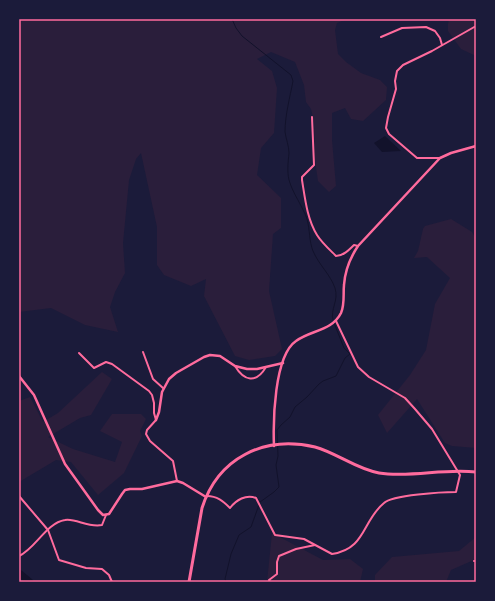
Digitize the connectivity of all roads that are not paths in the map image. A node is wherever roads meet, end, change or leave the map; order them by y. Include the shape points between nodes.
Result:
1 (476, 26) edge
2 (381, 37) dead end
3 (442, 45) junction
4 (312, 117) dead end
5 (476, 146) edge
6 (440, 158) junction
7 (358, 246) junction
8 (336, 321) junction
9 (143, 352) dead end
10 (79, 353) dead end
11 (282, 363) junction
12 (235, 366) junction
13 (266, 367) junction
14 (19, 376) edge
15 (163, 388) junction
16 (156, 420) junction
17 (274, 446) junction
18 (457, 470) junction
19 (476, 472) edge
20 (177, 481) junction
21 (19, 496) edge
22 (206, 496) junction
23 (106, 515) junction
24 (48, 530) junction
25 (316, 545) junction
26 (19, 556) edge
27 (112, 582) edge
28 (189, 582) edge
29 (270, 582) edge

1 - 3 street
2 - 3 street via 402,28 426,27 435,31
3 - 6 street via 403,65 397,71 396,89 386,124 389,134 417,158
4 - 7 street via 314,165 302,177 310,218 317,235 336,256 345,253 354,245
5 - 6 street
6 - 7 street
7 - 8 street via 347,268 342,311
8 - 11 street via 327,328 295,341
8 - 18 street via 358,367 369,377 405,398 415,408 432,428
9 - 15 street via 153,379
10 - 16 street via 94,368 106,362 112,364 148,391 152,395
11 - 13 street
11 - 17 street via 275,395
12 - 13 street via 247,369
12 - 13 street via 247,379 263,372
12 - 15 street via 220,356 210,355 172,376
14 - 23 street via 34,395 65,464 98,510
15 - 16 street
16 - 20 street via 146,434 150,441 173,461
17 - 18 main road via 298,444 316,448 360,467 394,475
17 - 22 main road via 251,450 242,455 228,466
18 - 19 main road
18 - 25 street via 460,475 456,492 400,496 388,500 373,514 365,531 352,546 332,554
20 - 22 street
20 - 23 street via 125,490 112,511
21 - 24 street
22 - 25 street via 214,496 230,508 235,501 252,496 256,498 275,535 304,539
22 - 28 main road
23 - 24 street via 102,525 67,520 55,524
24 - 26 street
24 - 27 street via 59,560 86,568 102,569
25 - 29 street via 279,556 277,574 269,580

